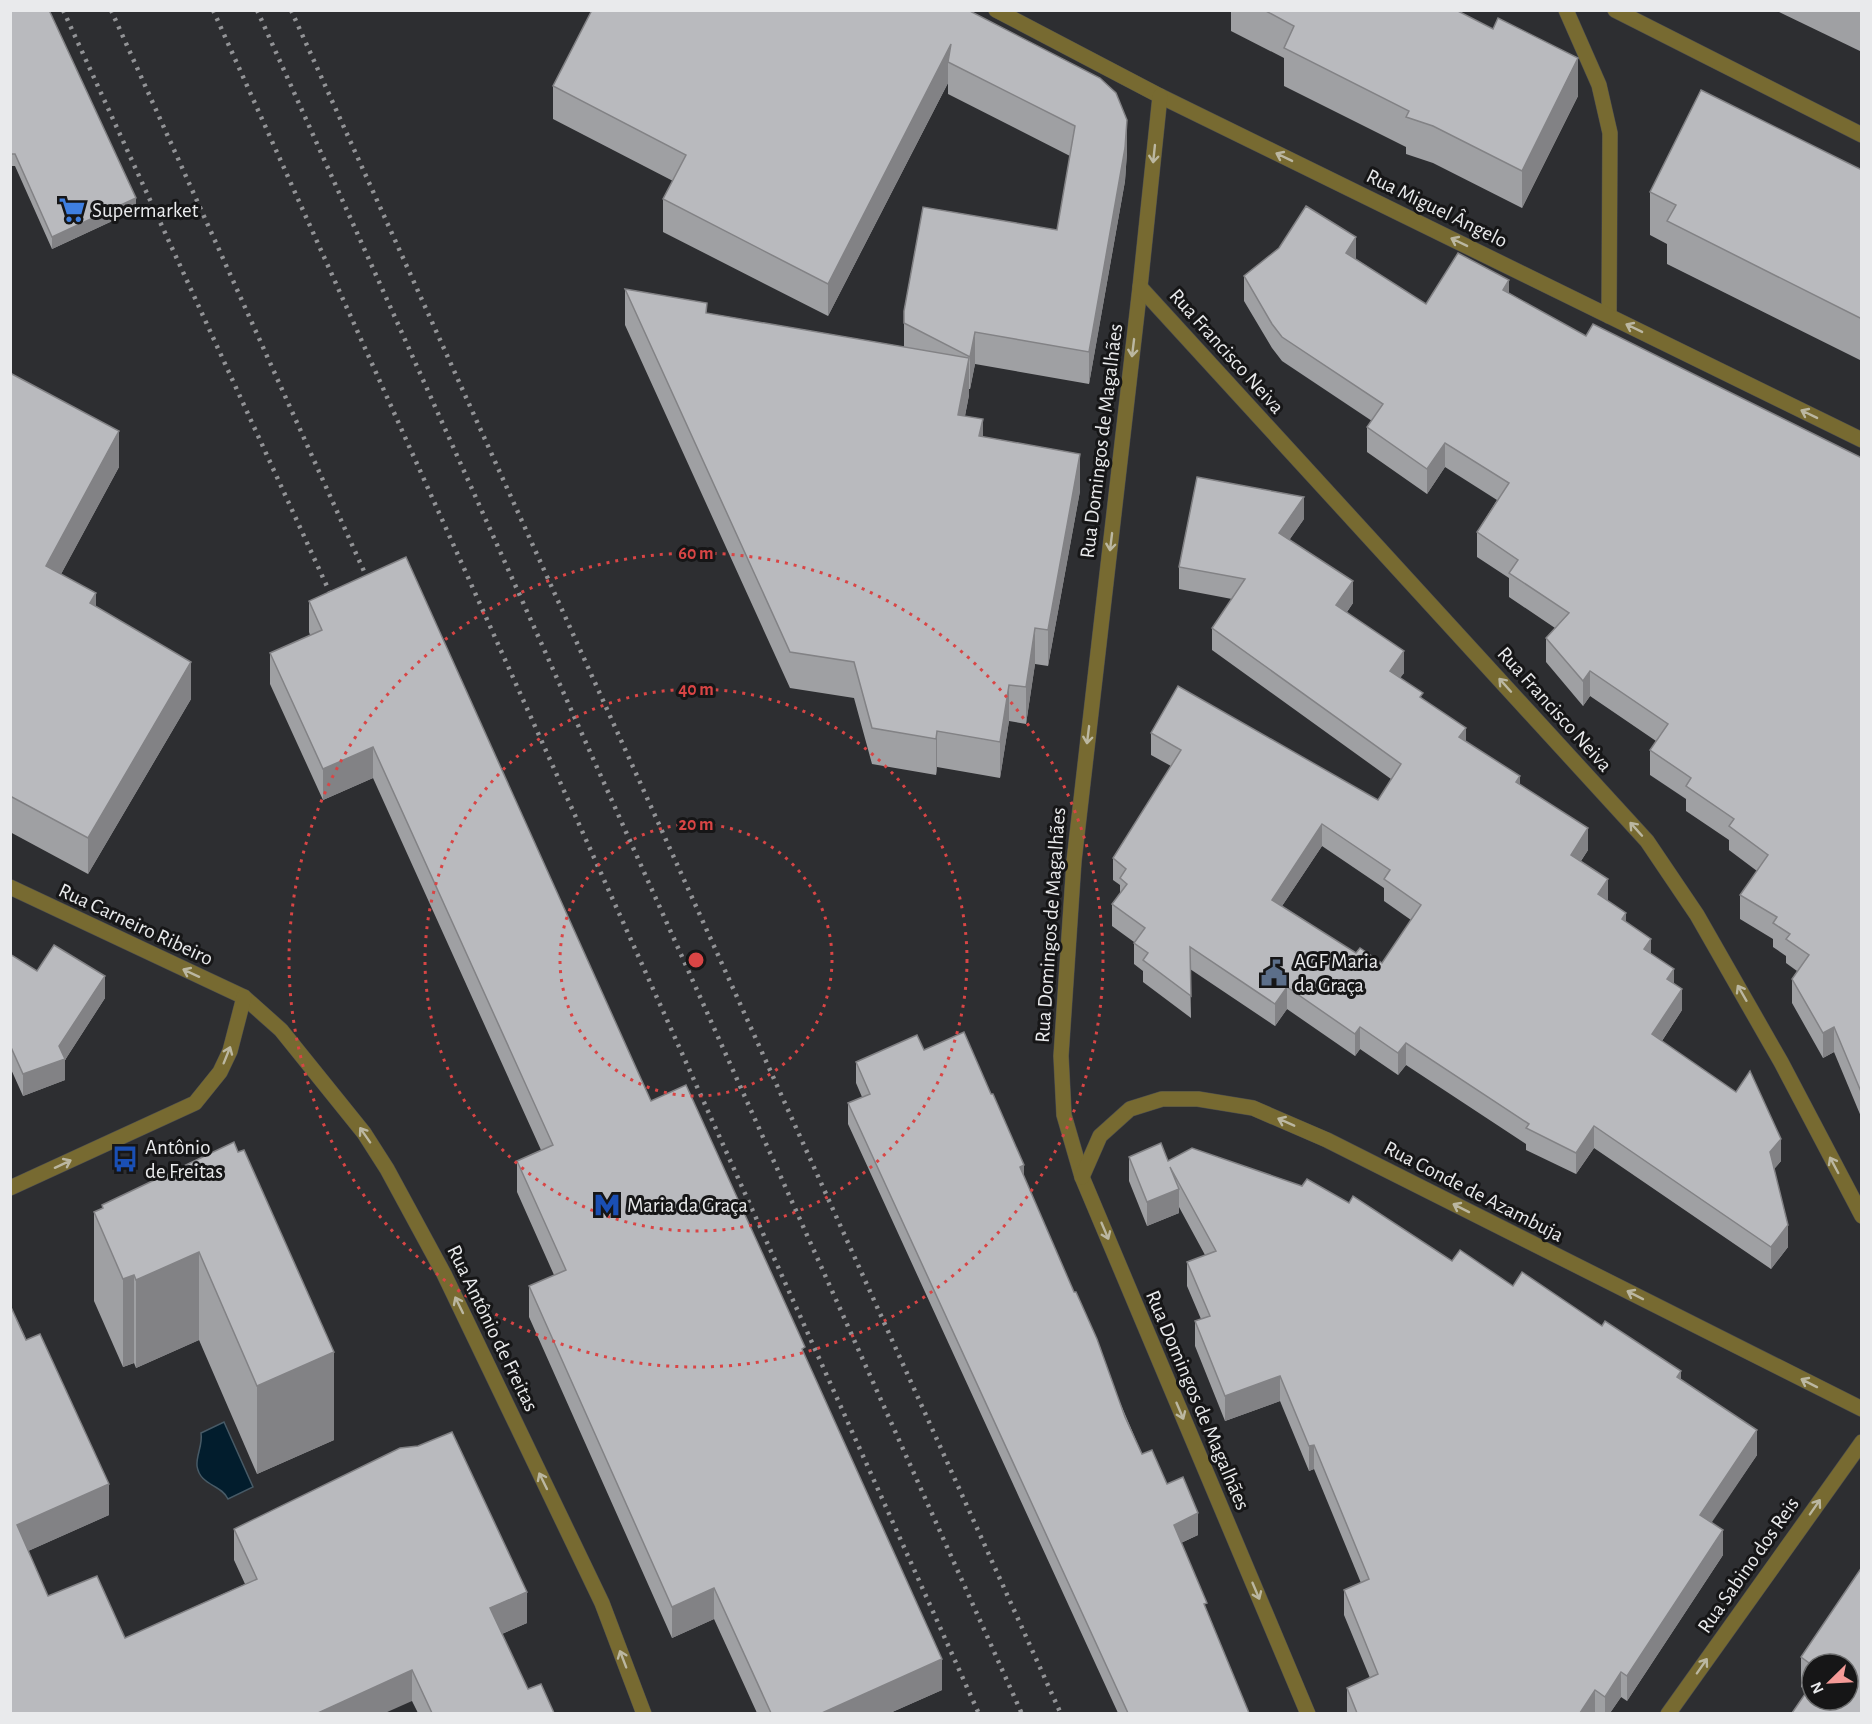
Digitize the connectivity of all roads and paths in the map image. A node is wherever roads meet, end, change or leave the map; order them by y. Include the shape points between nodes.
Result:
1 (996, 10) edge
2 (1566, 10) edge
3 (1615, 10) edge
4 (1160, 96) junction
5 (1862, 135) edge
6 (1140, 287) junction
7 (1609, 316) junction
8 (1862, 440) edge
9 (10, 887) edge
10 (244, 998) junction
11 (1082, 1177) junction
12 (10, 1188) edge
13 (1862, 1216) edge
14 (1862, 1409) edge
15 (1862, 1442) edge
16 (645, 1713) edge
17 (1308, 1713) edge
18 (1668, 1713) edge

1 - 4 street, Rua Miguel Ângelo
2 - 7 street via 1599,86 1610,133
3 - 5 street
4 -> 6 street, Rua Domingos de Magalhães
7 -> 4 street, Rua Miguel Ângelo
6 -> 11 street, Rua Domingos de Magalhães via 1073,872 1061,1056 1064,1115
13 -> 6 street, Rua Francisco Neiva via 1698,915 1647,841
8 -> 7 street, Rua Miguel Ângelo
10 -> 9 street, Rua Carneiro Ribeiro
12 -> 10 street via 195,1103 220,1072 230,1051
16 -> 10 street, Rua Antônio de Freitas via 602,1603 444,1274 387,1169 364,1133 281,1030
14 -> 11 street, Rua Conde de Azambuja via 1327,1140 1253,1108 1198,1099 1162,1099 1130,1109 1100,1136
11 -> 17 street, Rua Domingos de Magalhães
18 -> 15 street, Rua Sabino dos Reis

